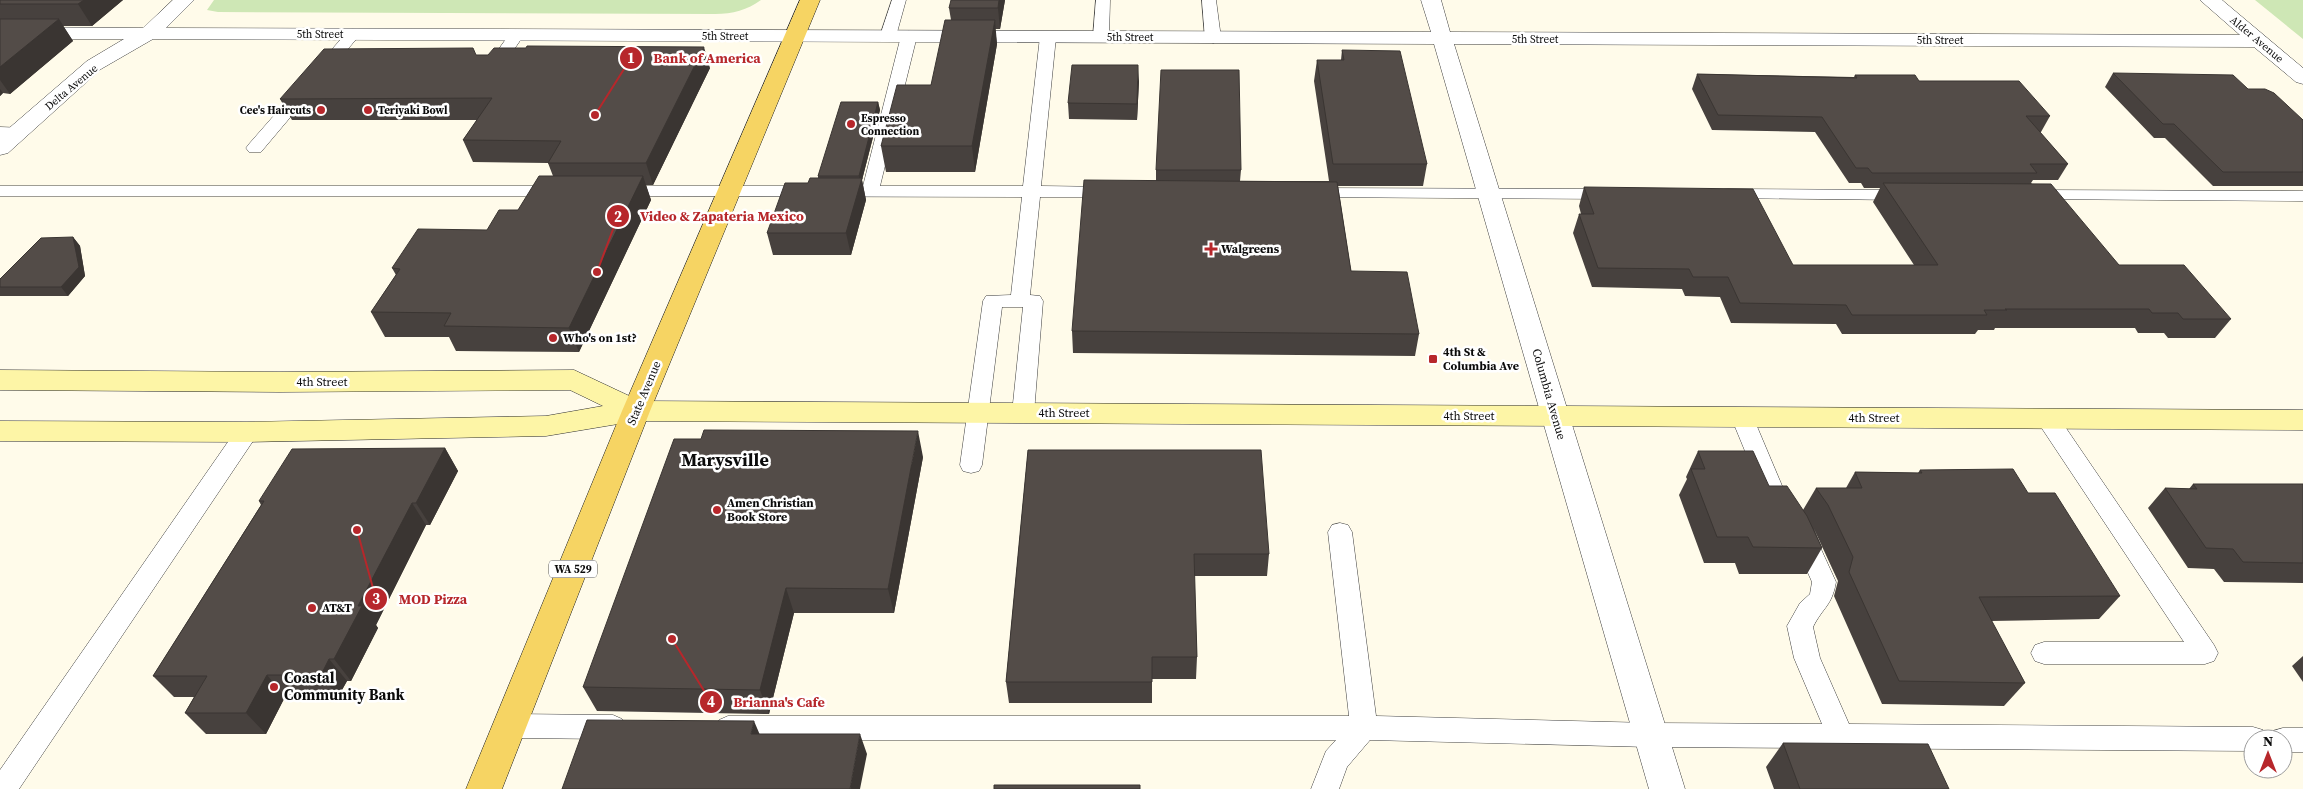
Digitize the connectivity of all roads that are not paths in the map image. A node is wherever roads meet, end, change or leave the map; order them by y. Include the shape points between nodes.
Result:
1 (184, 0) edge
2 (810, 0) edge
3 (899, 0) edge
4 (1103, 0) edge
5 (1209, 0) edge
6 (1431, 0) edge
7 (2210, 0) edge
8 (0, 33) edge
9 (148, 34) junction
10 (353, 34) junction
11 (516, 35) junction
12 (795, 36) junction
13 (888, 36) junction
14 (909, 36) junction
15 (1048, 37) junction
16 (1101, 37) junction
17 (1213, 38) junction
18 (1443, 38) junction
19 (2259, 41) junction
20 (491, 71) edge
21 (2303, 78) edge
22 (9, 132) edge
23 (0, 148) edge
24 (255, 148) dead end
25 (0, 191) edge
26 (572, 191) edge
27 (600, 191) edge
28 (730, 191) junction
29 (870, 192) junction
30 (1032, 192) junction
31 (1130, 192) edge
32 (1290, 193) edge
33 (1489, 194) junction
34 (1629, 194) edge
35 (1713, 194) edge
36 (1919, 195) edge
37 (2018, 195) edge
38 (2303, 196) edge
39 (1026, 301) junction
40 (0, 380) edge
41 (636, 412) junction
42 (977, 413) junction
43 (1024, 413) junction
44 (1555, 416) junction
45 (1742, 417) junction
46 (2047, 418) junction
47 (2303, 420) edge
48 (0, 431) edge
49 (247, 432) junction
50 (971, 465) dead end
51 (1340, 532) dead end
52 (2044, 653) dead end
53 (510, 726) junction
54 (637, 727) edge
55 (707, 728) edge
56 (1364, 728) junction
57 (1650, 734) junction
58 (1841, 736) junction
59 (2243, 739) edge
60 (3, 789) edge
61 (484, 789) edge
62 (1325, 789) edge
63 (1666, 789) edge

1 - 9 street, Delta Avenue
2 - 12 main road, State Avenue
3 - 13 lane
4 - 16 lane
5 - 17 lane
6 - 18 street, Columbia Avenue
7 - 19 street, Alder Avenue
8 - 9 street, 5th Street
9 - 10 street, 5th Street
9 - 22 street, Delta Avenue via 94,66
10 - 11 street, 5th Street
10 - 24 lane
11 - 12 street, 5th Street
11 - 20 lane
12 - 13 street, 5th Street
12 - 28 main road, State Avenue
13 - 14 street, 5th Street
14 - 15 street, 5th Street
14 - 29 lane
15 - 16 street, 5th Street
15 - 30 lane
16 - 17 street, 5th Street
17 - 18 street, 5th Street
18 - 19 street, 5th Street
18 - 33 street, Columbia Avenue
19 - 21 street, Alder Avenue
22 - 23 street, Delta Avenue
25 - 26 lane
27 - 28 lane
28 - 29 lane
28 - 41 main road, State Avenue
29 - 30 lane
30 - 31 lane
30 - 39 lane
32 - 33 lane
33 - 34 lane
33 - 44 street, Columbia Avenue
35 - 36 lane
37 - 38 lane
39 - 42 lane via 993,301
39 - 43 lane
40 - 41 main road, 4th Street via 574,380
41 - 42 main road, 4th Street
41 - 49 main road, 4th Street via 546,426
41 - 53 main road, State Avenue / WA 529
42 - 43 main road, 4th Street
42 - 50 lane
43 - 44 main road, 4th Street
44 - 45 main road, 4th Street
44 - 57 street, Columbia Avenue
45 - 46 main road, 4th Street
45 - 58 lane via 1772,490 1804,536 1824,582 1821,598 1800,626 1807,658
46 - 47 main road, 4th Street
46 - 52 lane via 2205,653
48 - 49 main road, 4th Street
49 - 60 lane
51 - 56 lane
53 - 54 lane
53 - 61 main road, State Avenue / WA 529
55 - 56 lane
56 - 57 lane
56 - 62 lane via 1336,760
57 - 58 lane
57 - 63 street, Columbia Avenue
58 - 59 lane

